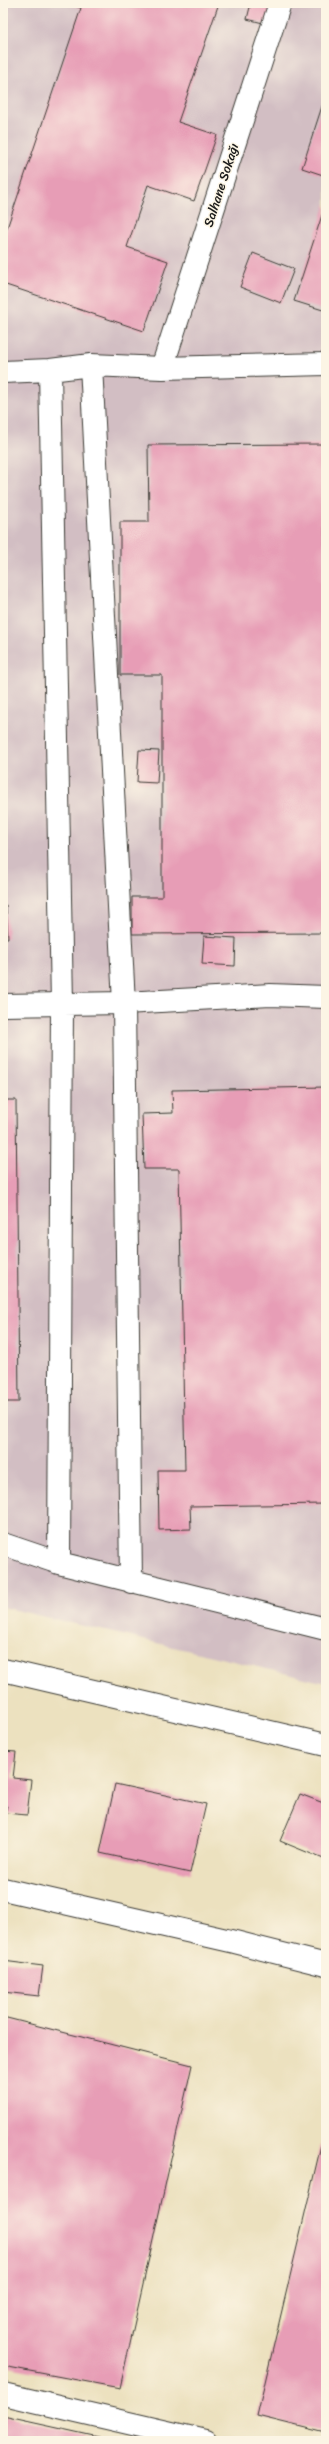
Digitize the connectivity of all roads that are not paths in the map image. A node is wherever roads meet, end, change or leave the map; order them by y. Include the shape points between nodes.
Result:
1 (280, 3) edge
2 (326, 364) edge
3 (91, 365) junction
4 (162, 368) junction
5 (50, 370) junction
6 (3, 372) edge
7 (326, 997) edge
8 (62, 1003) junction
9 (124, 1003) junction
10 (3, 1005) edge
11 (3, 1544) edge
12 (60, 1563) junction
13 (132, 1582) junction
14 (326, 1629) edge
15 (3, 1670) edge
16 (326, 1745) edge
17 (3, 1889) edge
18 (326, 1965) edge
19 (3, 2394) edge
20 (206, 2441) edge

1 - 4 street, Salhane Sokağı
2 - 4 street
3 - 4 street
3 - 5 street
3 - 9 street
5 - 6 street
5 - 8 street
7 - 9 street via 270,995
8 - 9 street
8 - 10 street
8 - 12 street
9 - 13 street
11 - 12 street
12 - 13 street
13 - 14 street
15 - 16 street
17 - 18 street
19 - 20 street

